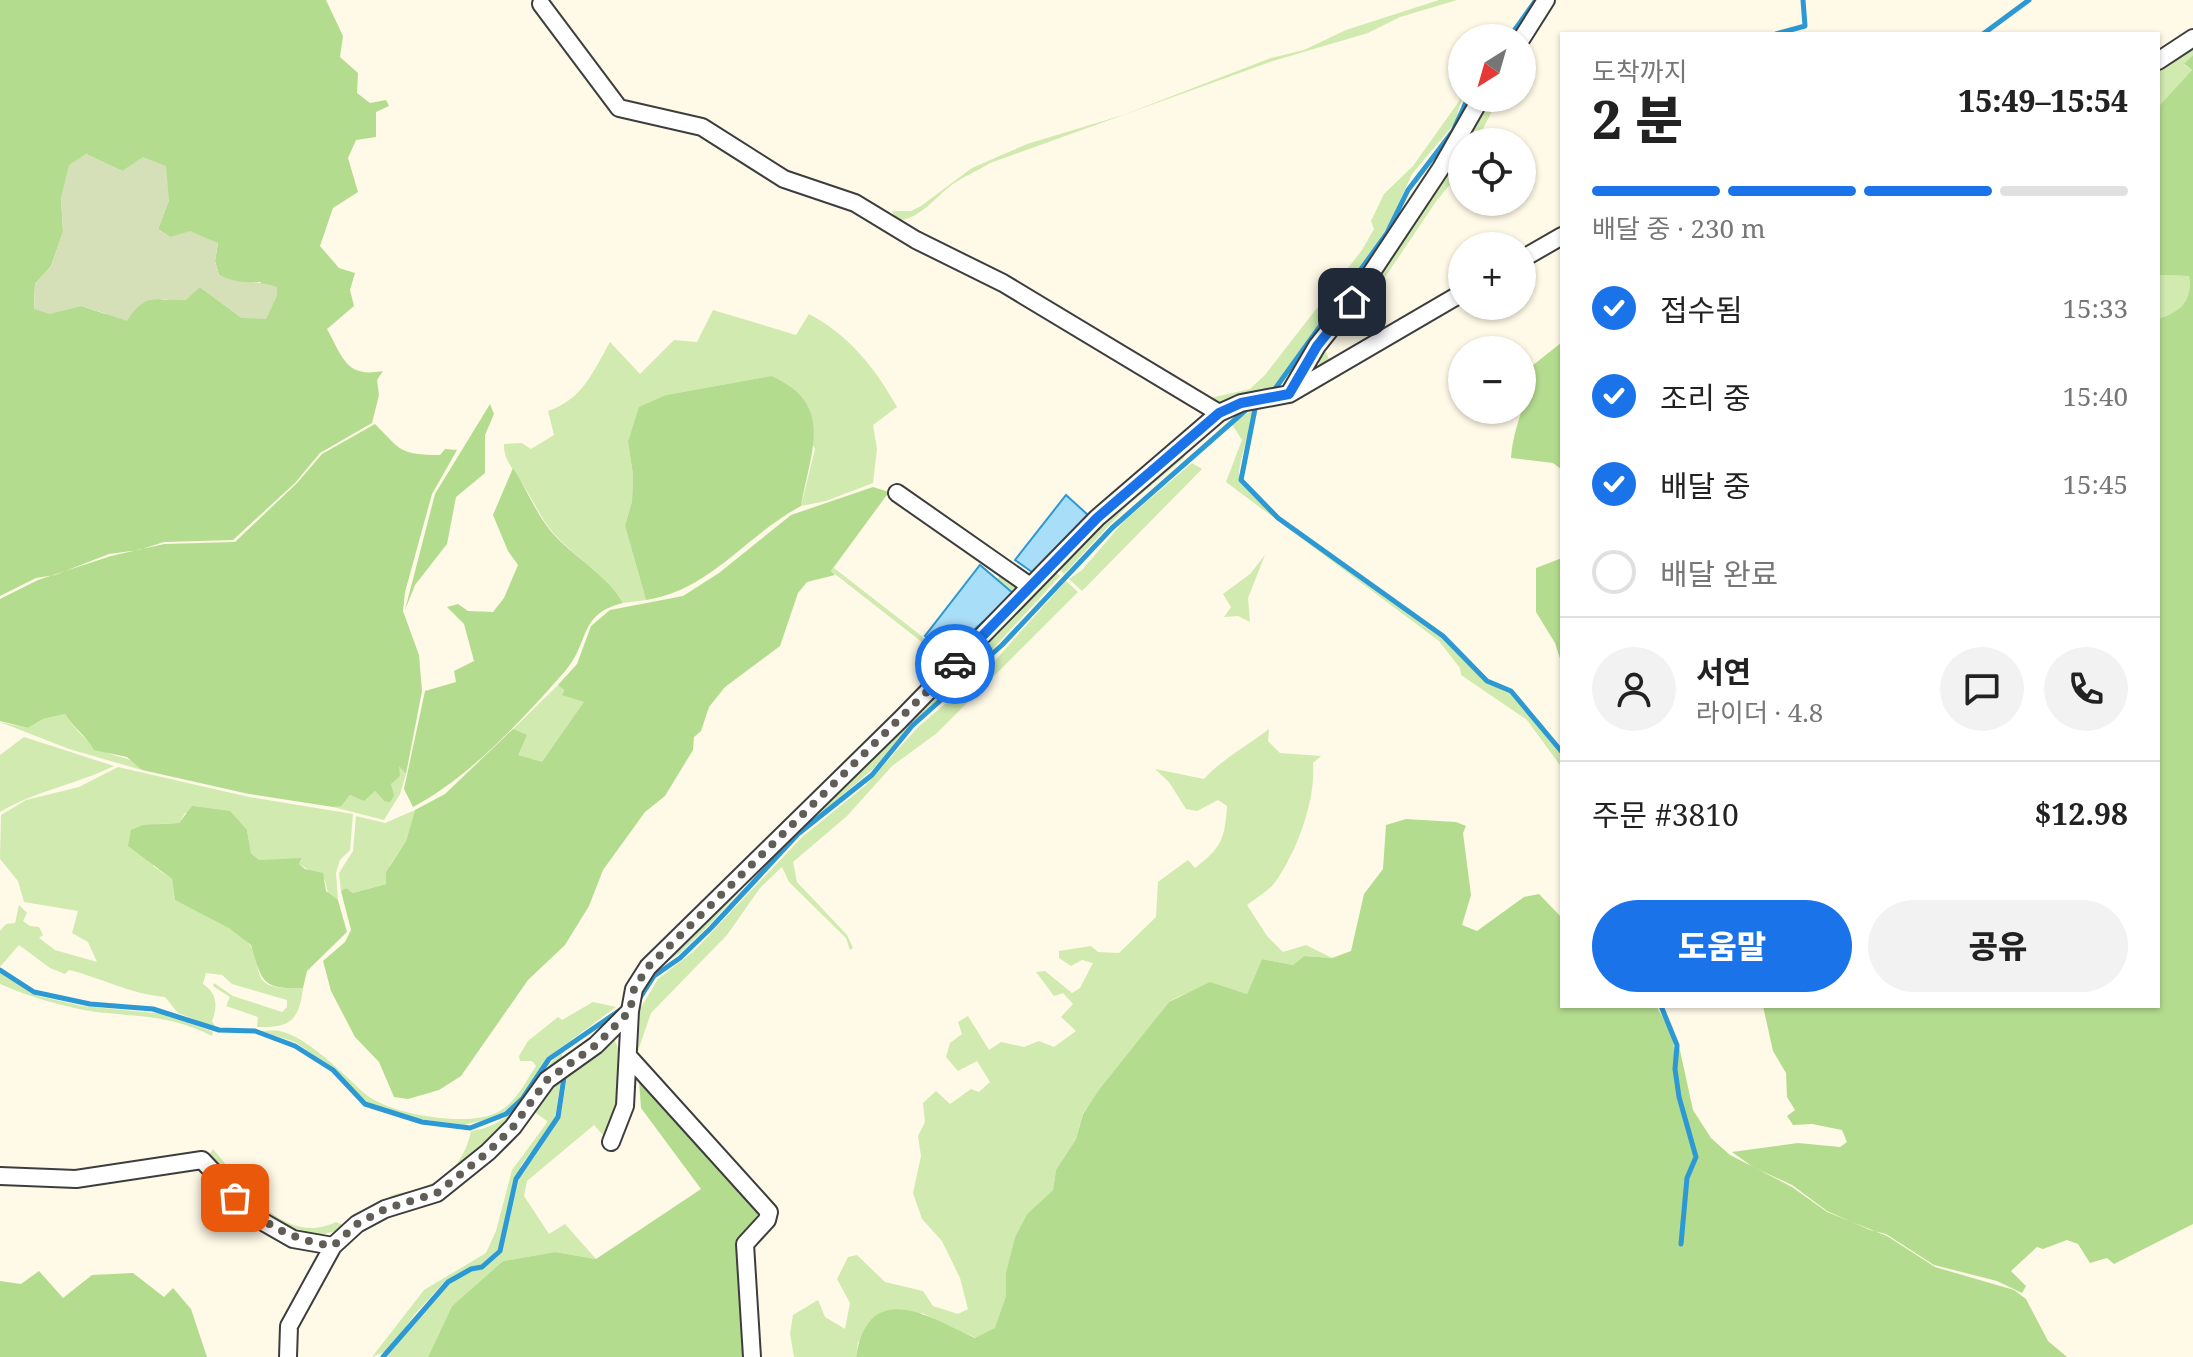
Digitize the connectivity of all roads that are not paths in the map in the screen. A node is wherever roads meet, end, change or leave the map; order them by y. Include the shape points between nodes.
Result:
1 (1546, 0) edge
2 (541, 4) dead end
3 (1531, 24) edge
4 (2193, 38) edge
5 (2160, 60) edge
6 (1473, 112) edge
7 (1560, 237) edge
8 (1536, 251) edge
9 (1448, 301) edge
10 (1289, 394) junction
11 (1219, 413) junction
12 (897, 493) dead end
13 (1030, 586) junction
14 (630, 1011) junction
15 (629, 1057) junction
16 (611, 1142) dead end
17 (0, 1176) edge
18 (333, 1246) junction
19 (288, 1357) edge
20 (752, 1357) edge

1 - 3 street
2 - 11 street via 619,108 702,127 784,179 855,203 1003,283
4 - 5 street
6 - 10 street
7 - 8 street
9 - 10 street
10 - 11 street
11 - 13 street via 1097,518
12 - 13 street
13 - 14 street via 648,967 634,989
14 - 15 street
14 - 18 street via 596,1045 547,1080 513,1127 458,1177 437,1193 357,1224
15 - 16 street via 625,1106
15 - 20 street via 769,1212 745,1244
17 - 18 street via 76,1179 202,1160 258,1219 293,1239
18 - 19 street via 289,1326

